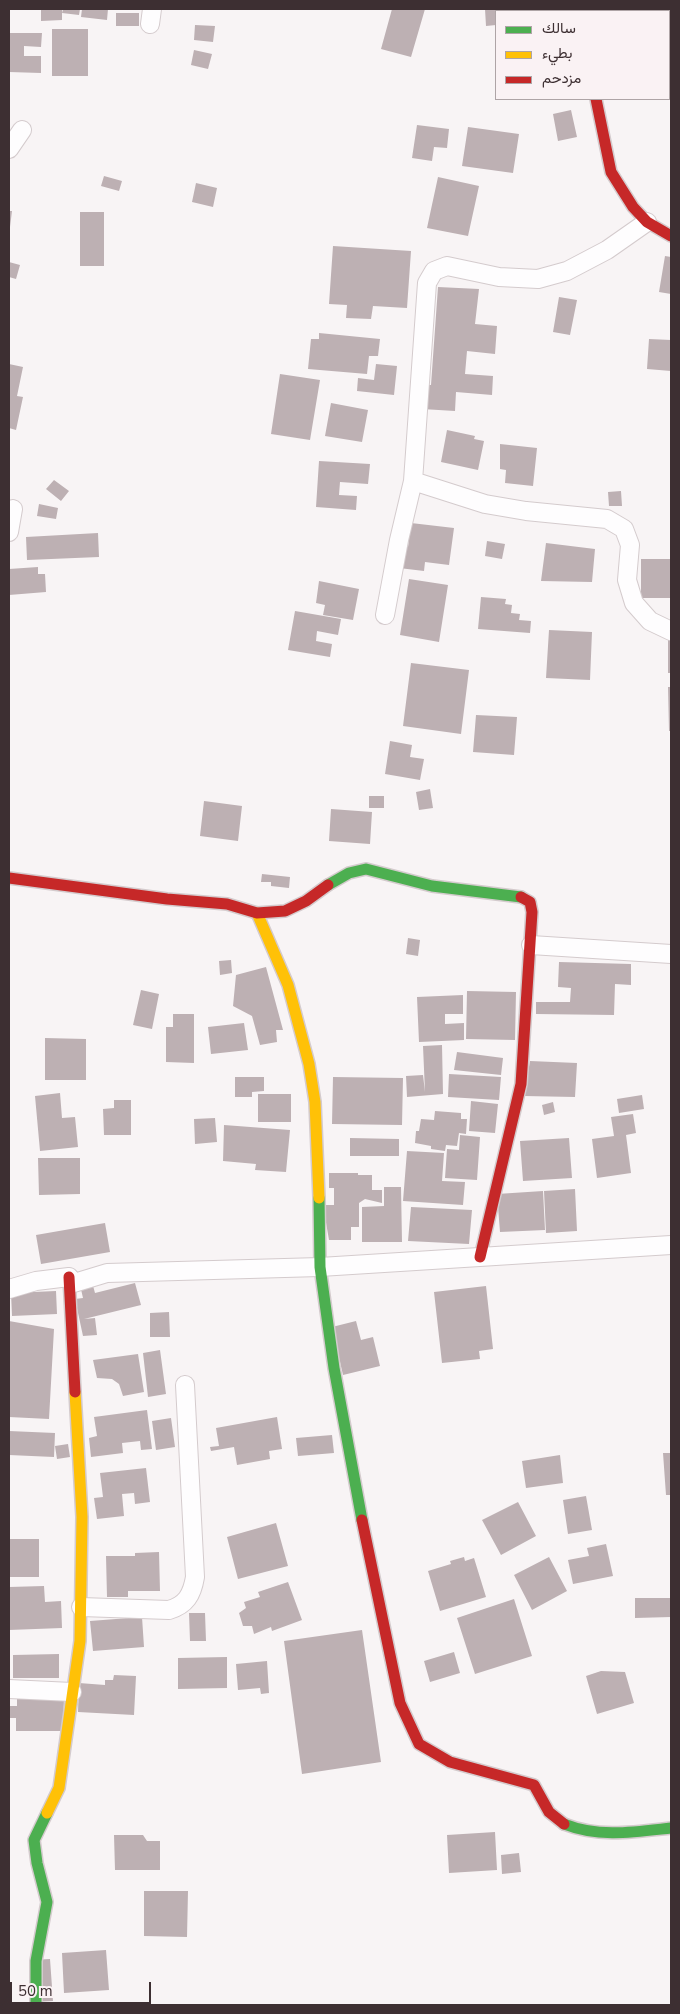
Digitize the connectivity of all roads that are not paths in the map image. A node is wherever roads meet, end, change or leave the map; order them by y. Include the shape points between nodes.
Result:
1 (596, 100) edge
2 (22, 130) dead end
3 (9, 148) edge
4 (647, 222) junction
5 (671, 236) edge
6 (413, 481) junction
7 (13, 509) dead end
8 (9, 532) edge
9 (385, 615) dead end
10 (671, 631) edge
11 (9, 878) edge
12 (257, 913) junction
13 (531, 946) junction
14 (671, 954) edge
15 (671, 1245) edge
16 (480, 1257) junction
17 (320, 1267) junction
18 (68, 1277) junction
19 (9, 1289) edge
20 (185, 1385) dead end
21 (81, 1607) junction
22 (9, 1689) edge
23 (72, 1692) junction
24 (671, 1828) edge
25 (36, 2005) edge

1 - 4 street via 611,172 633,207
2 - 3 street
4 - 5 street
4 - 6 street via 607,250 567,272 538,279 499,277 447,266 434,271 427,283
6 - 9 street
6 - 10 street via 485,504 607,519 624,529 630,545 627,580 634,603 650,622
7 - 8 street
11 - 12 street via 227,904
12 - 13 street via 285,911 348,874 366,869 432,886 527,899 532,907
12 - 17 street via 288,985 309,1064 318,1146
13 - 14 street
13 - 16 street via 521,1084
15 - 16 street
16 - 17 street
17 - 18 street via 107,1273 74,1283
17 - 24 street via 334,1368 366,1544 400,1703 419,1744 450,1762 534,1785 551,1814 561,1822 583,1830 619,1834
18 - 19 street
18 - 21 street via 82,1517
20 - 21 street via 195,1577 188,1599 169,1610
21 - 23 street via 80,1641
22 - 23 street
23 - 25 street via 59,1788 34,1840 47,1902 36,1961

